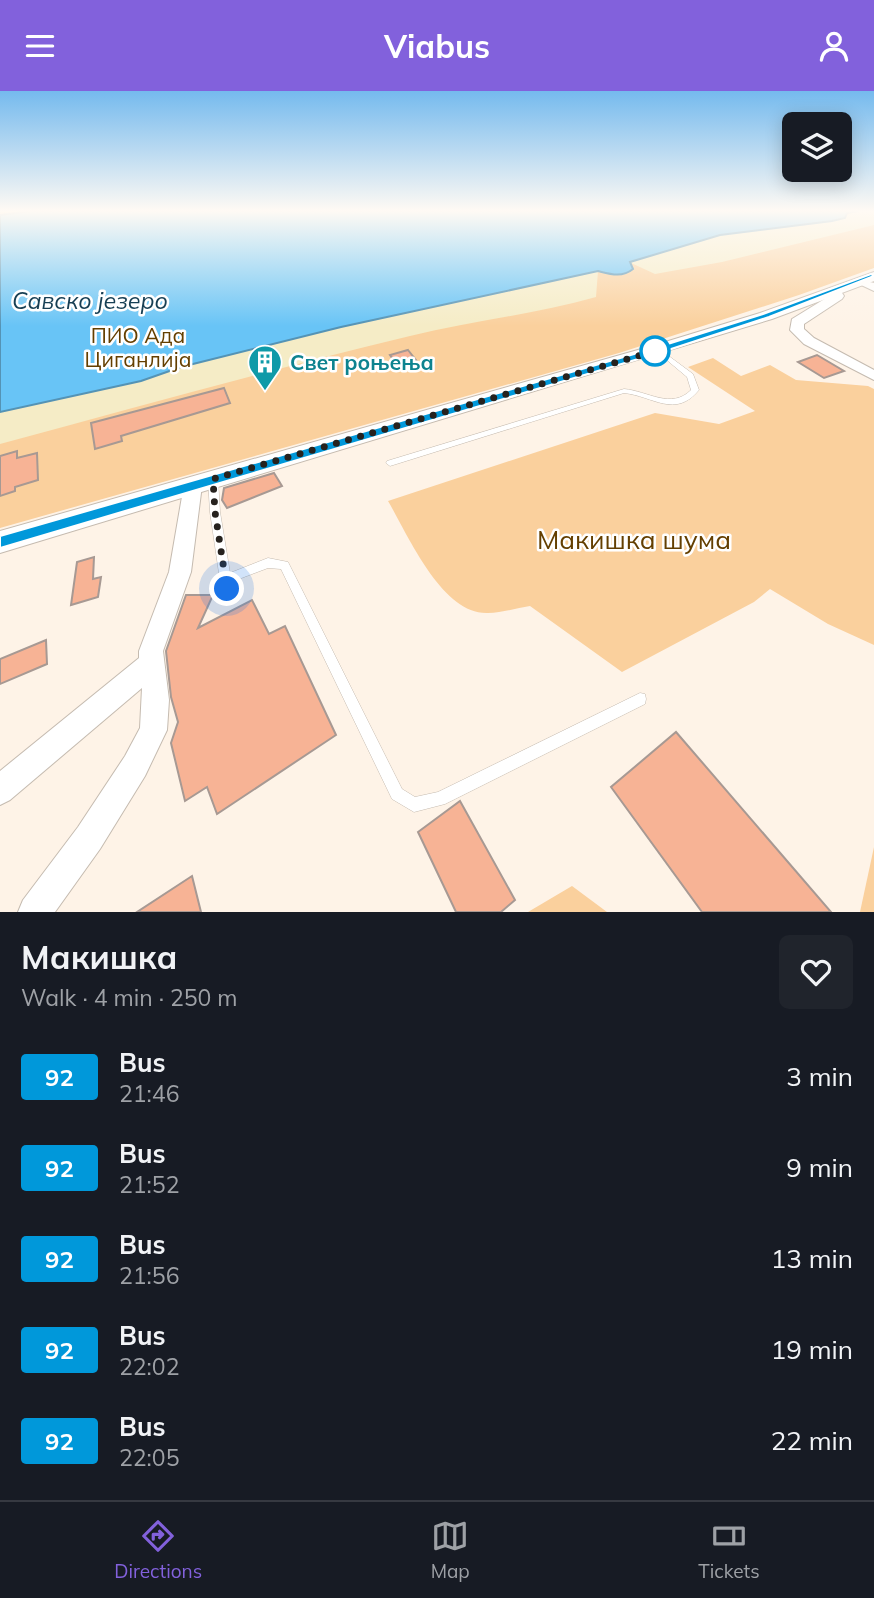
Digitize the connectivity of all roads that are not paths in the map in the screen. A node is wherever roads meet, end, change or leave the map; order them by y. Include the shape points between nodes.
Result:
1 (870, 281) edge
2 (835, 291) junction
3 (659, 350) junction
4 (874, 376) edge
5 (390, 463) dead end
6 (203, 482) junction
7 (0, 542) edge
8 (152, 663) junction
9 (640, 699) dead end
10 (0, 790) edge
11 (35, 912) edge

1 - 2 street
2 - 3 street
2 - 4 street via 838,296 797,322 797,330
3 - 5 lane via 690,376 695,390 688,399 670,403 624,391
3 - 6 street
6 - 7 street
6 - 8 street via 184,555 154,639
6 - 9 lane via 215,512 226,584 268,563 284,565 397,794 414,805 440,799
8 - 10 street
8 - 11 street via 153,730 96,828

